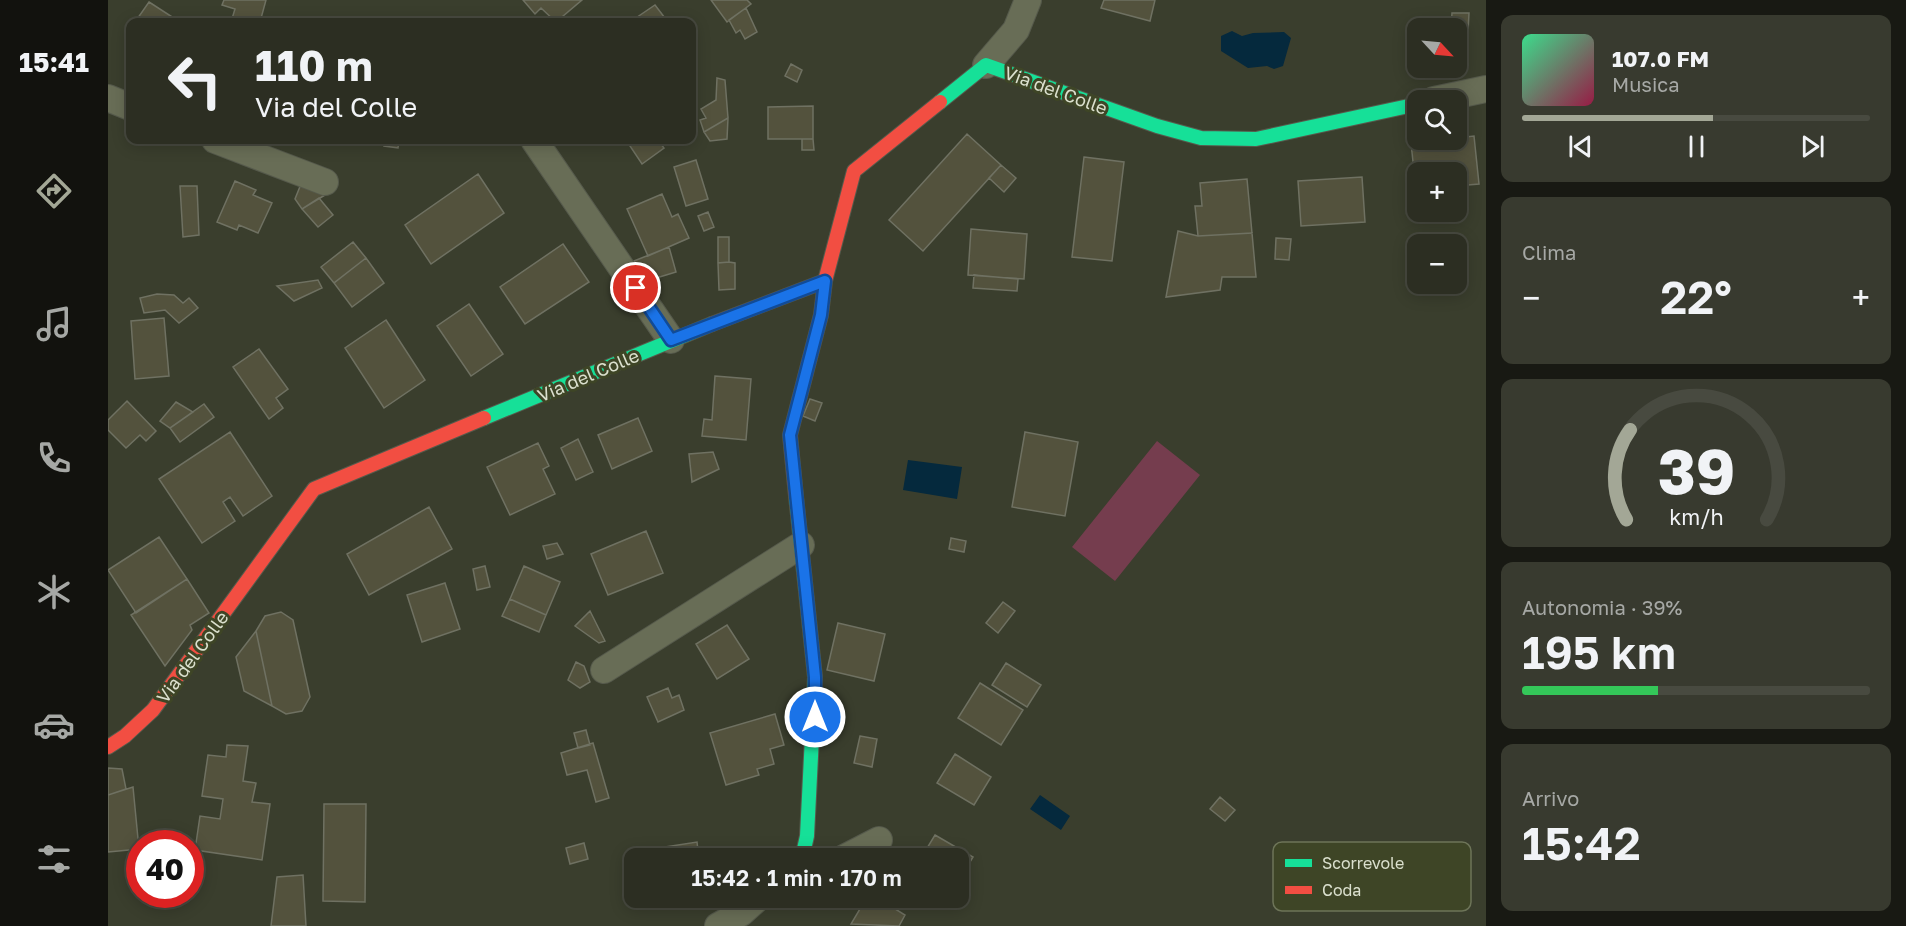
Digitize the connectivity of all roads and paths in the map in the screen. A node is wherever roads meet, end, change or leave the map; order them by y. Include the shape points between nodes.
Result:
1 (1028, 0) edge
2 (986, 65) junction
3 (1486, 89) edge
4 (1467, 93) edge
5 (108, 98) edge
6 (126, 105) edge
7 (1407, 106) edge
8 (225, 144) edge
9 (537, 144) edge
10 (325, 182) dead end
11 (825, 281) junction
12 (671, 340) junction
13 (801, 545) junction
14 (604, 670) dead end
15 (110, 747) edge
16 (879, 840) dead end
17 (804, 848) edge
18 (863, 848) edge
19 (747, 908) edge
20 (718, 926) edge

1 - 2 street via 1016,30
2 - 7 street, Via del Colle via 1201,138 1256,139
2 - 11 street, Via del Colle via 854,171
3 - 4 street
5 - 6 street
8 - 10 street
9 - 12 street
11 - 12 street, Via del Colle
11 - 13 street via 821,315 790,435
12 - 15 street, Via del Colle via 315,489 153,710
13 - 14 street
13 - 17 street via 815,677
16 - 18 street
19 - 20 street

